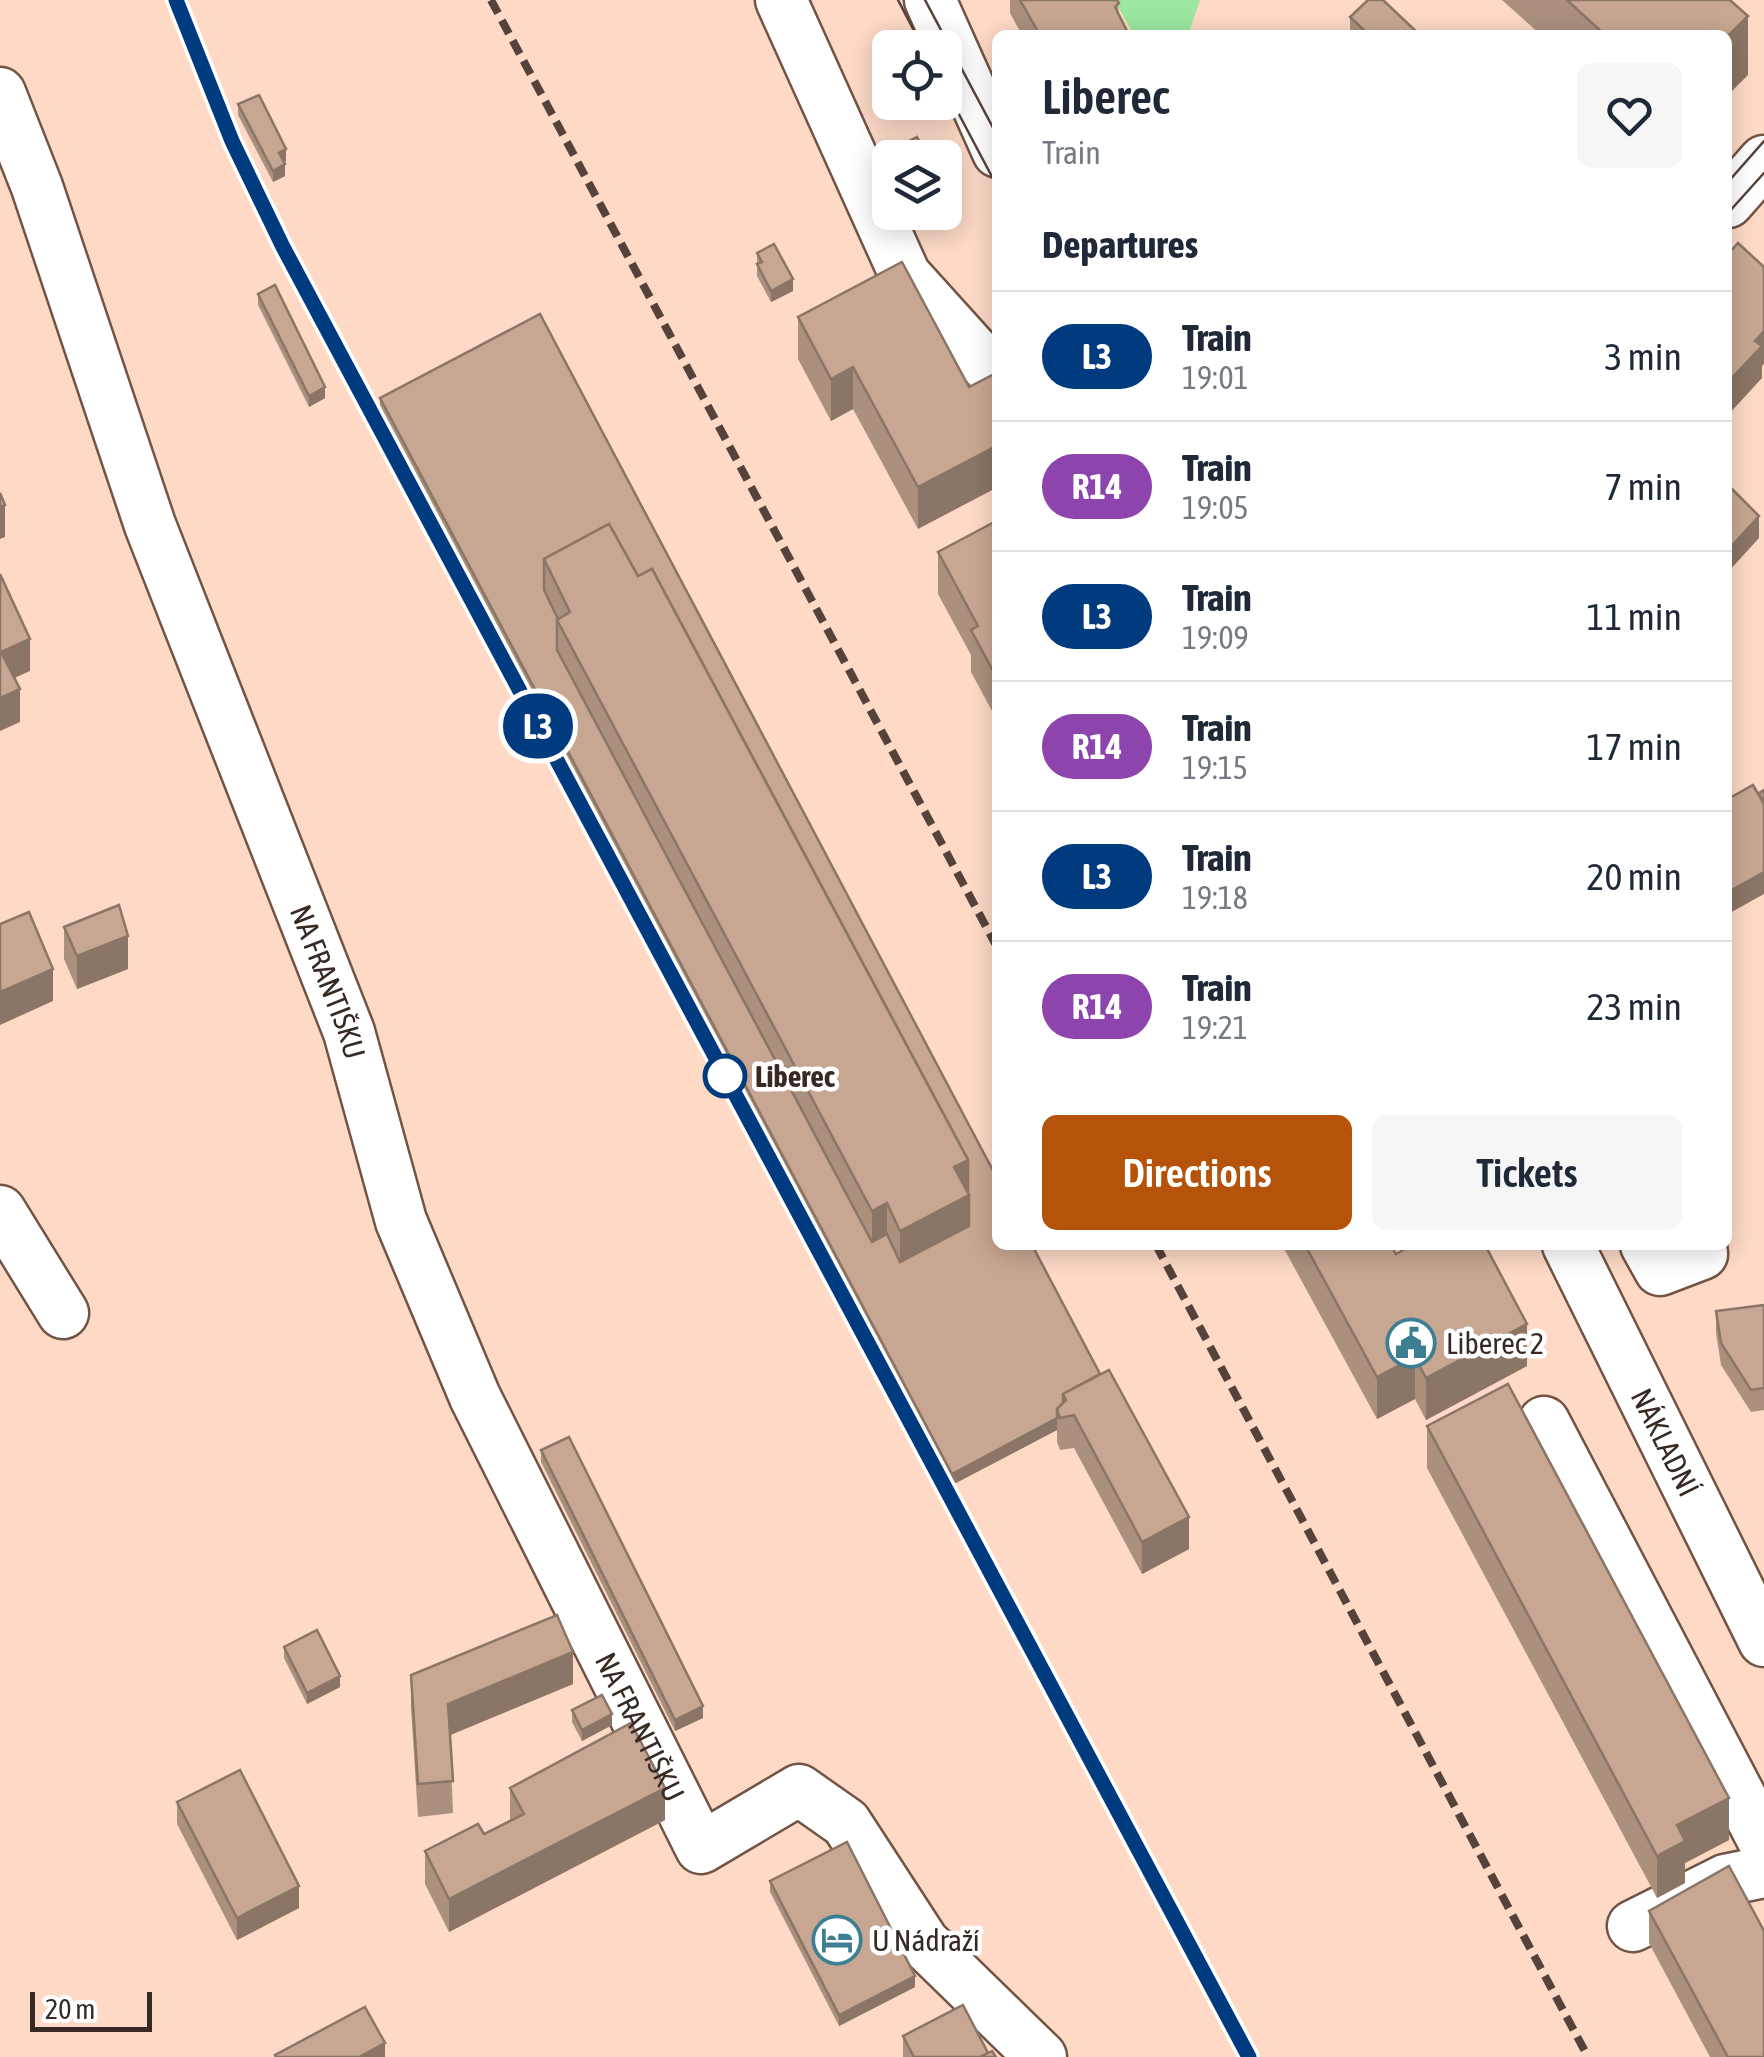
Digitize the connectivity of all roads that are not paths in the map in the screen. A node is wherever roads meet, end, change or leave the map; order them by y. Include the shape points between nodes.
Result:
1 (781, 0) edge
2 (930, 0) edge
3 (945, 30) edge
4 (962, 61) edge
5 (962, 64) edge
6 (0, 93) edge
7 (992, 96) edge
8 (992, 137) edge
9 (1764, 161) edge
10 (1732, 197) edge
11 (992, 371) edge
12 (0, 1212) edge
13 (1570, 1250) edge
14 (1649, 1250) edge
15 (1702, 1250) edge
16 (64, 1313) dead end
17 (1544, 1422) dead end
18 (1764, 1641) edge
19 (1764, 1842) edge
20 (1764, 1872) edge
21 (1633, 1926) dead end
22 (1041, 2057) edge

1 - 11 street via 905,275
2 - 3 street
4 - 7 street
5 - 8 street
6 - 22 street, NA FRANTIŠKU via 150,525 350,1032 401,1221 475,1396 701,1848 799,1790 846,1823 924,1943
9 - 10 street
12 - 16 street
13 - 18 street, NÁKLADNÍ
14 - 15 street via 1660,1270
17 - 19 street
20 - 21 street via 1726,1880

